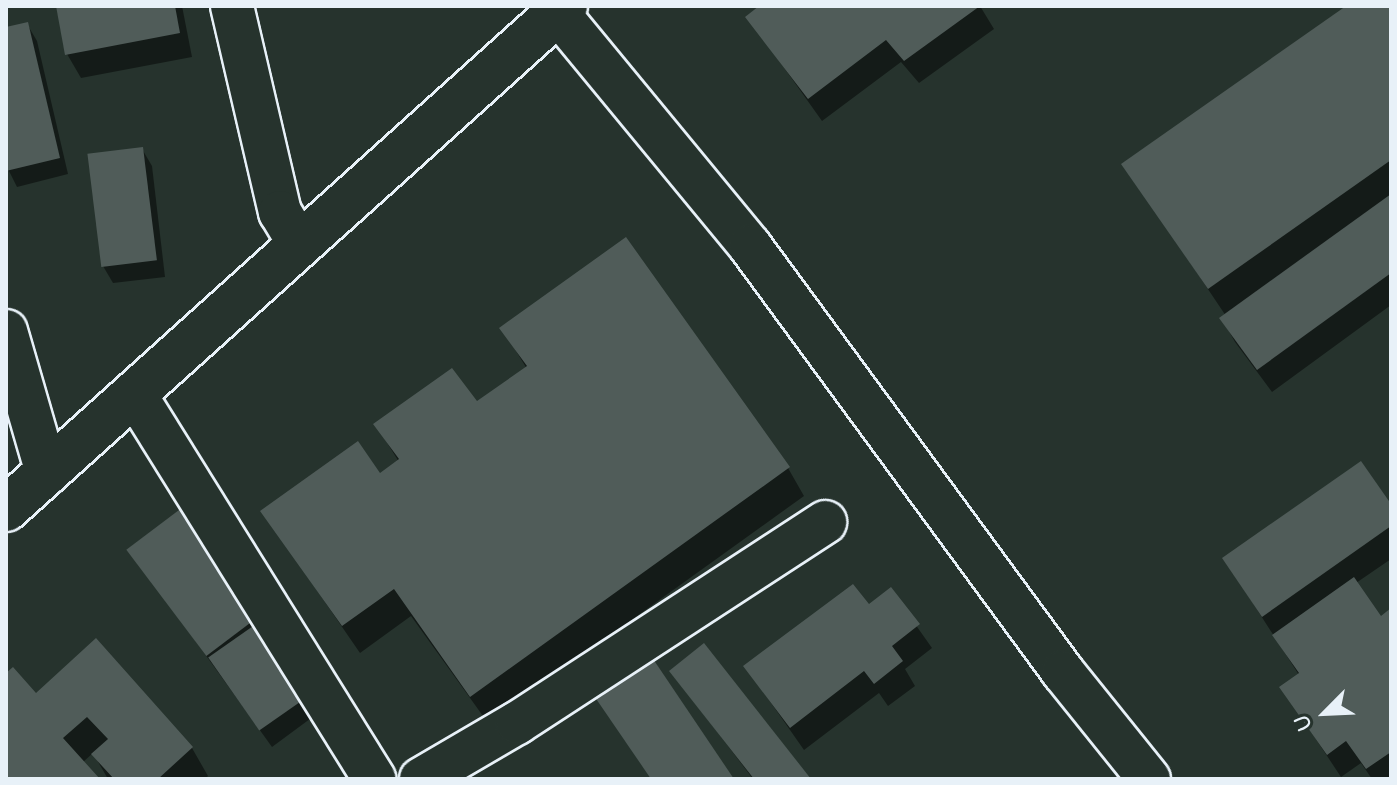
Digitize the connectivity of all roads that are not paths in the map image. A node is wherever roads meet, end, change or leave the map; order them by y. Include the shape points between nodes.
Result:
1 (232, 6) edge
2 (562, 9) edge
3 (300, 245) junction
4 (6, 331) edge
5 (136, 396) junction
6 (47, 473) junction
7 (6, 509) edge
8 (825, 522) dead end
9 (374, 779) edge
10 (421, 779) edge
11 (1149, 779) edge

1 - 3 street via 280,212
2 - 3 street
2 - 11 street via 750,246 1063,672
3 - 5 street
4 - 6 street
5 - 6 street
5 - 9 street
6 - 7 street
8 - 10 street via 517,723

